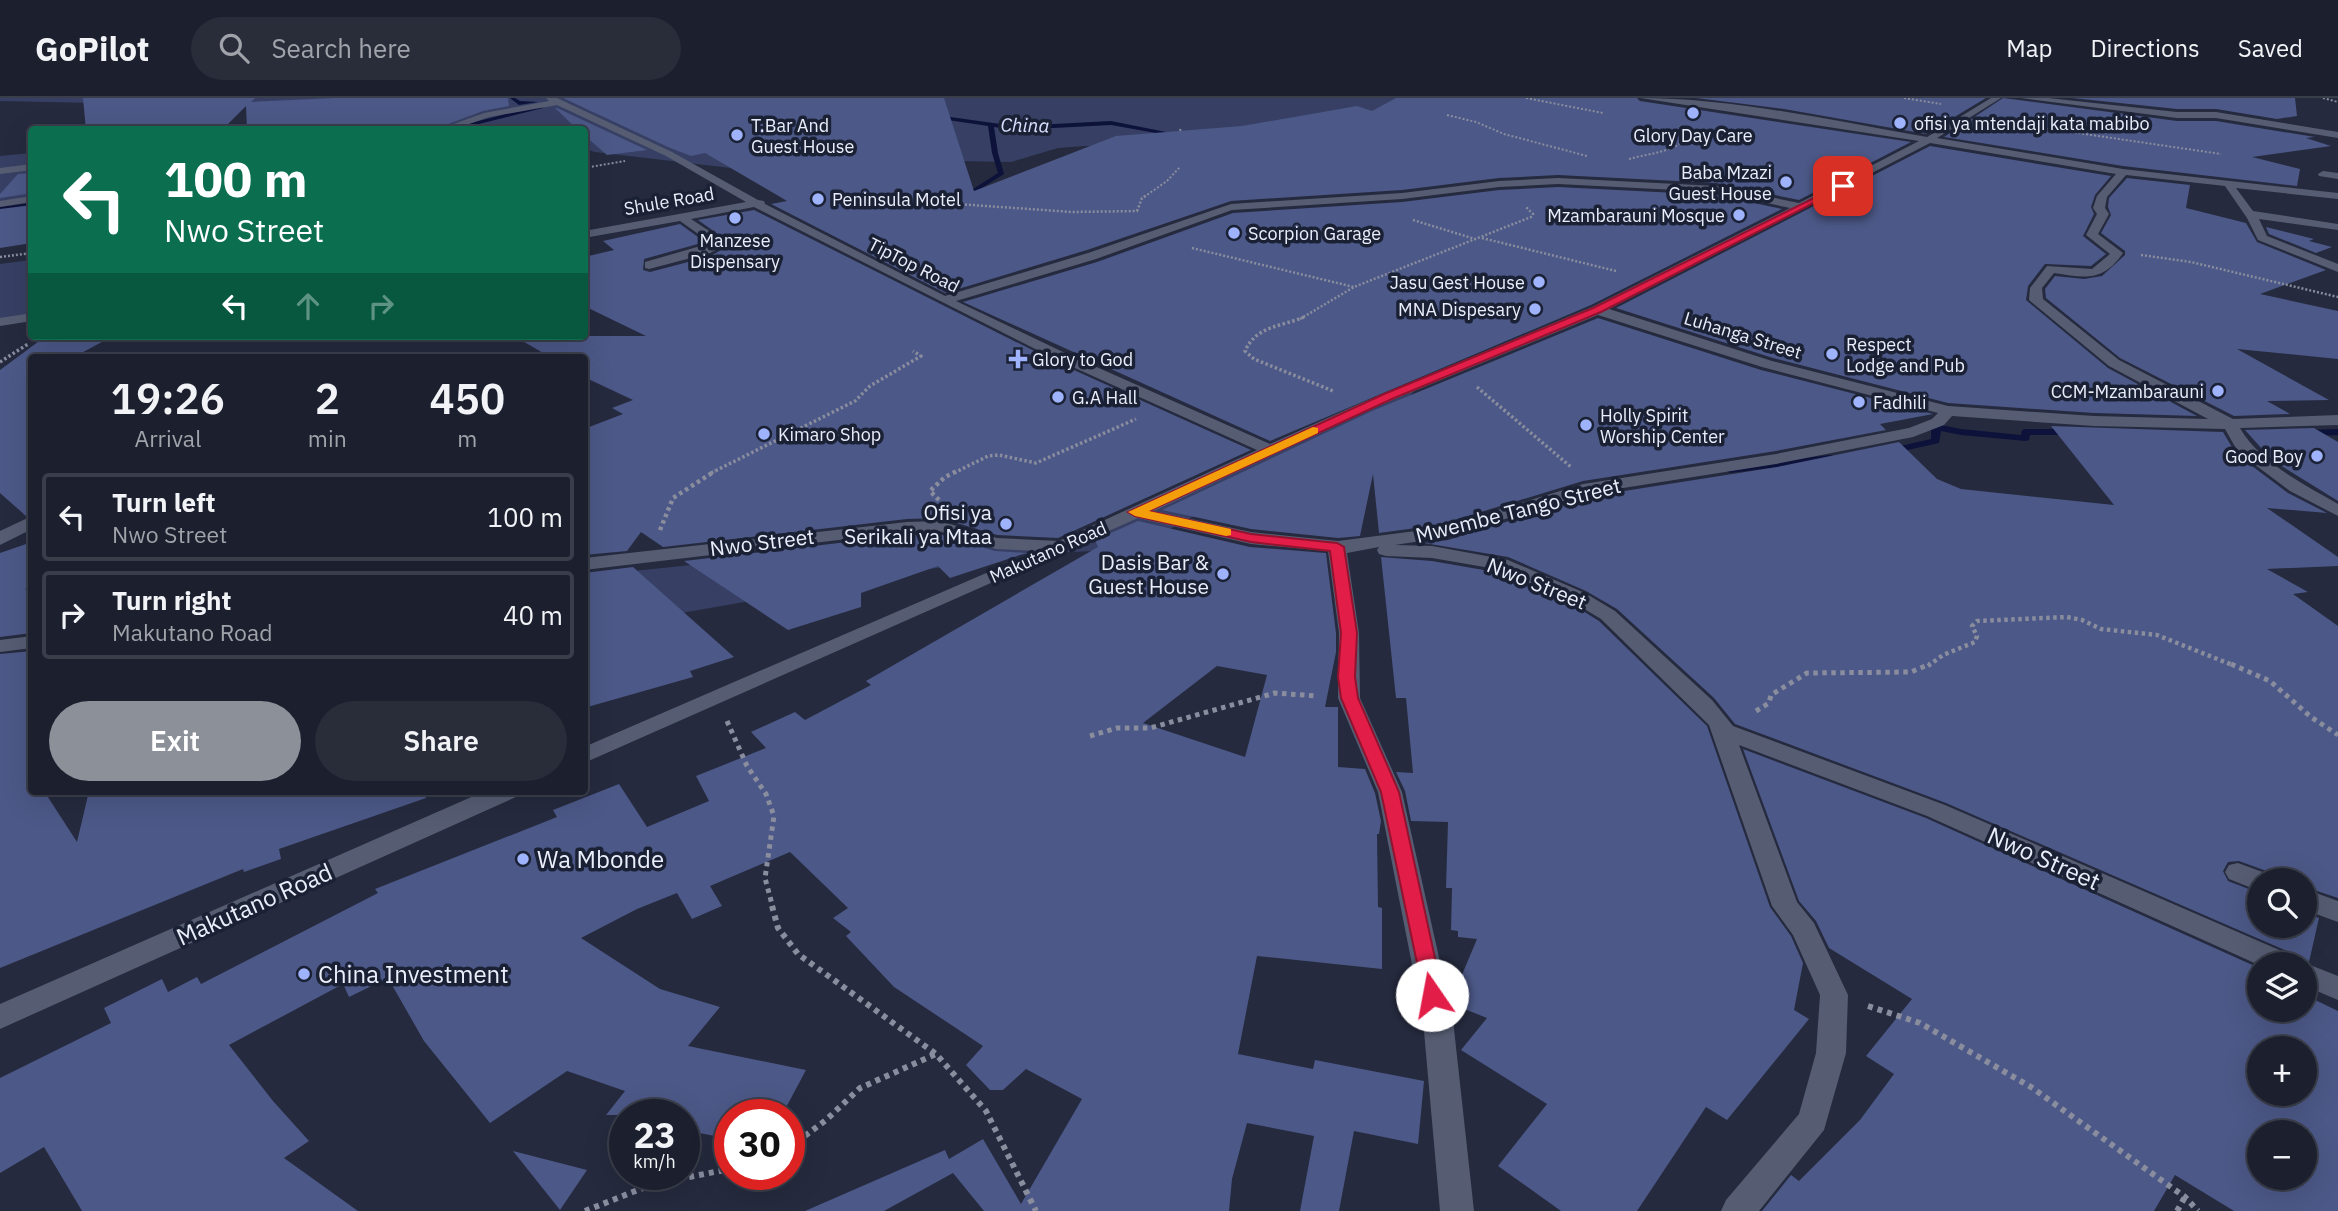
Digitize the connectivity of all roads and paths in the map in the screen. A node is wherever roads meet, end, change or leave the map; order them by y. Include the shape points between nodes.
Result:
1 (1526, 98) edge
2 (1644, 98) edge
3 (1997, 98) edge
4 (2025, 98) edge
5 (2323, 98) edge
6 (554, 100) edge
7 (2338, 102) edge
8 (1716, 108) junction
9 (1603, 113) dead end
10 (1447, 115) dead end
11 (1966, 116) junction
12 (453, 126) edge
13 (2338, 135) edge
14 (1924, 141) junction
15 (2221, 154) dead end
16 (1598, 159) dead end
17 (1623, 160) dead end
18 (1180, 167) dead end
19 (28, 168) edge
20 (0, 171) edge
21 (2123, 172) junction
22 (2323, 174) dead end
23 (2338, 176) edge
24 (1499, 184) junction
25 (2230, 185) junction
26 (2338, 196) edge
27 (28, 200) edge
28 (0, 204) edge
29 (760, 204) junction
30 (957, 204) dead end
31 (1802, 207) junction
32 (1137, 211) junction
33 (2250, 214) junction
34 (684, 219) junction
35 (1191, 220) junction
36 (2338, 227) edge
37 (588, 234) edge
38 (1150, 234) junction
39 (1480, 237) junction
40 (28, 254) edge
41 (0, 257) edge
42 (2115, 257) junction
43 (649, 265) dead end
44 (2338, 268) edge
45 (1654, 280) junction
46 (1354, 287) junction
47 (2338, 297) edge
48 (944, 300) junction
49 (1597, 310) junction
50 (28, 318) edge
51 (0, 322) edge
52 (32, 342) dead end
53 (912, 351) dead end
54 (0, 362) edge
55 (1454, 368) junction
56 (1168, 404) junction
57 (1366, 406) junction
58 (1948, 411) junction
59 (2338, 419) edge
60 (2230, 424) junction
61 (1270, 450) junction
62 (1583, 489) junction
63 (2338, 511) edge
64 (1135, 512) junction
65 (28, 523) edge
66 (940, 526) junction
67 (0, 539) edge
68 (1063, 546) junction
69 (1337, 547) junction
70 (657, 555) junction
71 (588, 564) edge
72 (28, 642) edge
73 (0, 646) edge
74 (716, 698) junction
75 (1349, 698) junction
76 (1721, 727) junction
77 (1090, 736) dead end
78 (2338, 736) edge
79 (588, 755) edge
80 (498, 795) edge
81 (2317, 904) edge
82 (2338, 912) edge
83 (2256, 952) edge
84 (2317, 979) edge
85 (2338, 989) edge
86 (1833, 995) junction
87 (0, 1017) edge
88 (936, 1054) junction
89 (805, 1134) edge
90 (714, 1172) edge
91 (2185, 1197) junction
92 (585, 1211) edge
93 (1035, 1211) edge
94 (1457, 1211) edge
95 (1738, 1211) edge
96 (2177, 1211) edge
97 (2199, 1211) edge

1 - 9 path
2 - 8 street
3 - 11 street, Makutano Road
4 - 13 street via 2216,115
5 - 7 path
6 - 12 street
6 - 29 street, TipTop Road
8 - 14 street
8 - 17 path via 1680,124 1688,137 1683,144
10 - 16 path
11 - 14 street, Makutano Road
11 - 15 path
14 - 21 street
14 - 31 street, Makutano Road
18 - 32 path via 1142,198
19 - 20 street
21 - 25 street
21 - 42 street via 2102,196 2099,208 2103,214 2092,235 2117,253
22 - 23 street
24 - 31 street via 1558,181 1716,189
24 - 35 street via 1231,208
24 - 39 path via 1533,216
25 - 26 street
25 - 33 street
27 - 28 street
29 - 34 street, Shule Road
29 - 48 street, TipTop Road
30 - 32 path via 1072,212
31 - 45 street, Makutano Road
32 - 35 path
33 - 36 street
33 - 44 street via 2268,242
34 - 37 street, Shule Road
34 - 43 street via 719,243
35 - 38 street
38 - 46 path
38 - 48 street
39 - 45 path
39 - 46 path
40 - 41 path
42 - 47 path via 2125,252 2191,262
42 - 60 street via 2092,275 2051,269 2036,288 2036,300 2114,363
45 - 49 street, Makutano Road
46 - 57 path via 1303,318 1265,327 1245,351 1254,359
48 - 56 street, TipTop Road
49 - 55 street, Makutano Road
49 - 58 street, Luhanga Street via 1767,363
50 - 51 street
52 - 54 path
53 - 70 path via 921,356 870,386 855,401 710,473 673,498 660,526
55 - 57 street, Makutano Road
55 - 62 path via 1589,482
56 - 61 street, TipTop Road
56 - 66 path via 1045,460 1027,463 995,455 945,477 930,491 944,506
57 - 61 street, Makutano Road
58 - 60 street, Luhanga Street
58 - 62 street, Mwembe Tango Street via 1938,422 1913,432
59 - 60 street, Luhanga Street
60 - 63 street via 2244,449
61 - 64 street, Makutano Road
62 - 69 street, Mwembe Tango Street via 1441,533
64 - 68 street, Makutano Road
64 - 69 street, Nwo Street via 1251,538
65 - 67 street
66 - 68 street, Nwo Street via 996,543
66 - 70 street, Nwo Street
68 - 74 street, Makutano Road
69 - 75 street via 1349,633
69 - 76 street, Nwo Street via 1475,558 1501,564 1578,597 1608,615 1704,705
70 - 71 street, Nwo Street
72 - 73 street
74 - 79 street, Makutano Road
74 - 88 path via 774,816 765,878 778,928 798,954
75 - 77 path via 1275,693 1150,728 1117,728
75 - 94 street via 1393,806 1438,1020
76 - 78 path via 1750,715 1769,703 1771,695 1807,673 1911,672 1975,642 1978,636 1972,626 1977,621 2067,617 2101,629 2157,635 2270,681
76 - 83 street, Nwo Street via 1958,820
76 - 86 street, Nwo Street via 1785,906 1804,930
80 - 87 street, Makutano Road
81 - 82 street
84 - 85 street
86 - 91 path via 1920,1023 2031,1087
86 - 95 street, Nwo Street via 1831,1053 1813,1120
88 - 89 path via 860,1088
88 - 93 path via 986,1111
90 - 92 path via 653,1184
91 - 96 path
91 - 97 path

